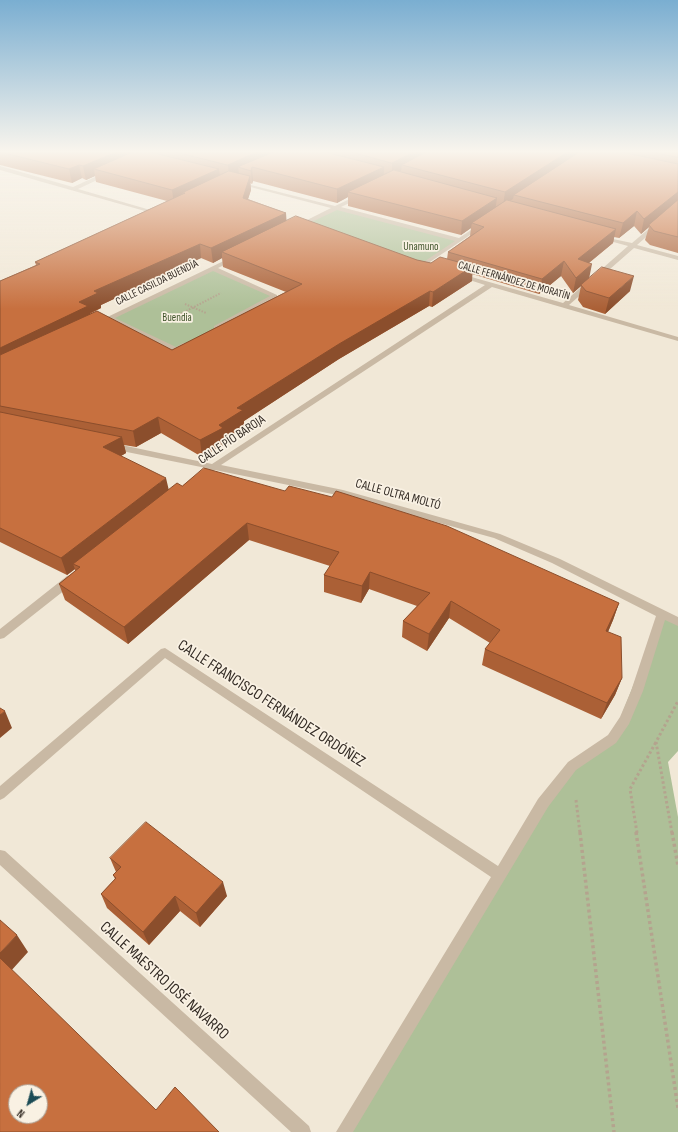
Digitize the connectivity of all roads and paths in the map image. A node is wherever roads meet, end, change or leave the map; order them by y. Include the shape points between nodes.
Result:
1 (125, 204) edge
2 (319, 204) edge
3 (344, 204) edge
4 (678, 206) edge
5 (335, 208) junction
6 (168, 211) edge
7 (161, 214) junction
8 (154, 217) edge
9 (485, 223) edge
10 (298, 226) junction
11 (305, 229) edge
12 (291, 230) edge
13 (595, 235) edge
14 (460, 240) junction
15 (633, 246) junction
16 (241, 254) edge
17 (678, 258) edge
18 (416, 262) edge
19 (424, 264) junction
20 (431, 266) edge
21 (212, 268) junction
22 (454, 273) edge
23 (243, 282) junction
24 (491, 284) junction
25 (161, 293) junction
26 (564, 306) junction
27 (194, 308) junction
28 (110, 318) junction
29 (226, 322) junction
30 (90, 328) edge
31 (208, 333) edge
32 (143, 334) junction
33 (195, 340) edge
34 (678, 340) edge
35 (99, 444) edge
36 (213, 467) junction
37 (201, 476) edge
38 (75, 575) edge
39 (662, 613) junction
40 (678, 622) edge
41 (0, 635) edge
42 (678, 701) edge
43 (656, 742) junction
44 (572, 766) junction
45 (0, 794) edge
46 (0, 856) edge
47 (678, 866) edge
48 (500, 875) junction
49 (678, 1108) edge
50 (303, 1132) edge
51 (344, 1132) edge
52 (614, 1132) edge

1 - 7 street
2 - 5 street
3 - 5 street
4 - 15 street
5 - 10 street
5 - 14 street
6 - 7 street
7 - 8 street
9 - 14 street
10 - 11 street
10 - 12 street
13 - 15 street
14 - 19 street
15 - 17 street
15 - 26 street
16 - 21 street, CALLE CASILDA BUENDÍA
18 - 19 street
19 - 20 street
21 - 23 street, CALLE CASILDA BUENDÍA
21 - 25 street, CALLE CASILDA BUENDÍA
22 - 24 street, CALLE FERNÁNDEZ DE MORATÍN
23 - 27 path
23 - 29 street, CALLE CASILDA BUENDÍA via 275,296
24 - 26 street, CALLE FERNÁNDEZ DE MORATÍN
24 - 36 street, CALLE PÍO BAROJA
25 - 27 path
25 - 28 street, CALLE CASILDA BUENDÍA
26 - 34 street, CALLE FERNÁNDEZ DE MORATÍN
27 - 29 path
27 - 32 path
28 - 30 street, CALLE CASILDA BUENDÍA
28 - 32 street, CALLE CASILDA BUENDÍA
29 - 31 street, CALLE CASILDA BUENDÍA
32 - 33 street, CALLE CASILDA BUENDÍA via 176,350
35 - 36 street, CALLE OLTRA MOLTÓ
36 - 37 street, CALLE PÍO BAROJA
36 - 39 street, CALLE OLTRA MOLTÓ via 343,493 497,536 556,561
38 - 41 street
39 - 40 street, CALLE OLTRA MOLTÓ
39 - 44 street via 625,720 612,739
42 - 43 path
43 - 47 path
43 - 49 path via 630,789
44 - 48 street via 543,803
44 - 52 path
45 - 48 street, CALLE FRANCISCO FERNÁNDEZ ORDÓÑEZ via 164,652
46 - 50 street, CALLE MAESTRO JOSÉ NAVARRO
48 - 51 street

